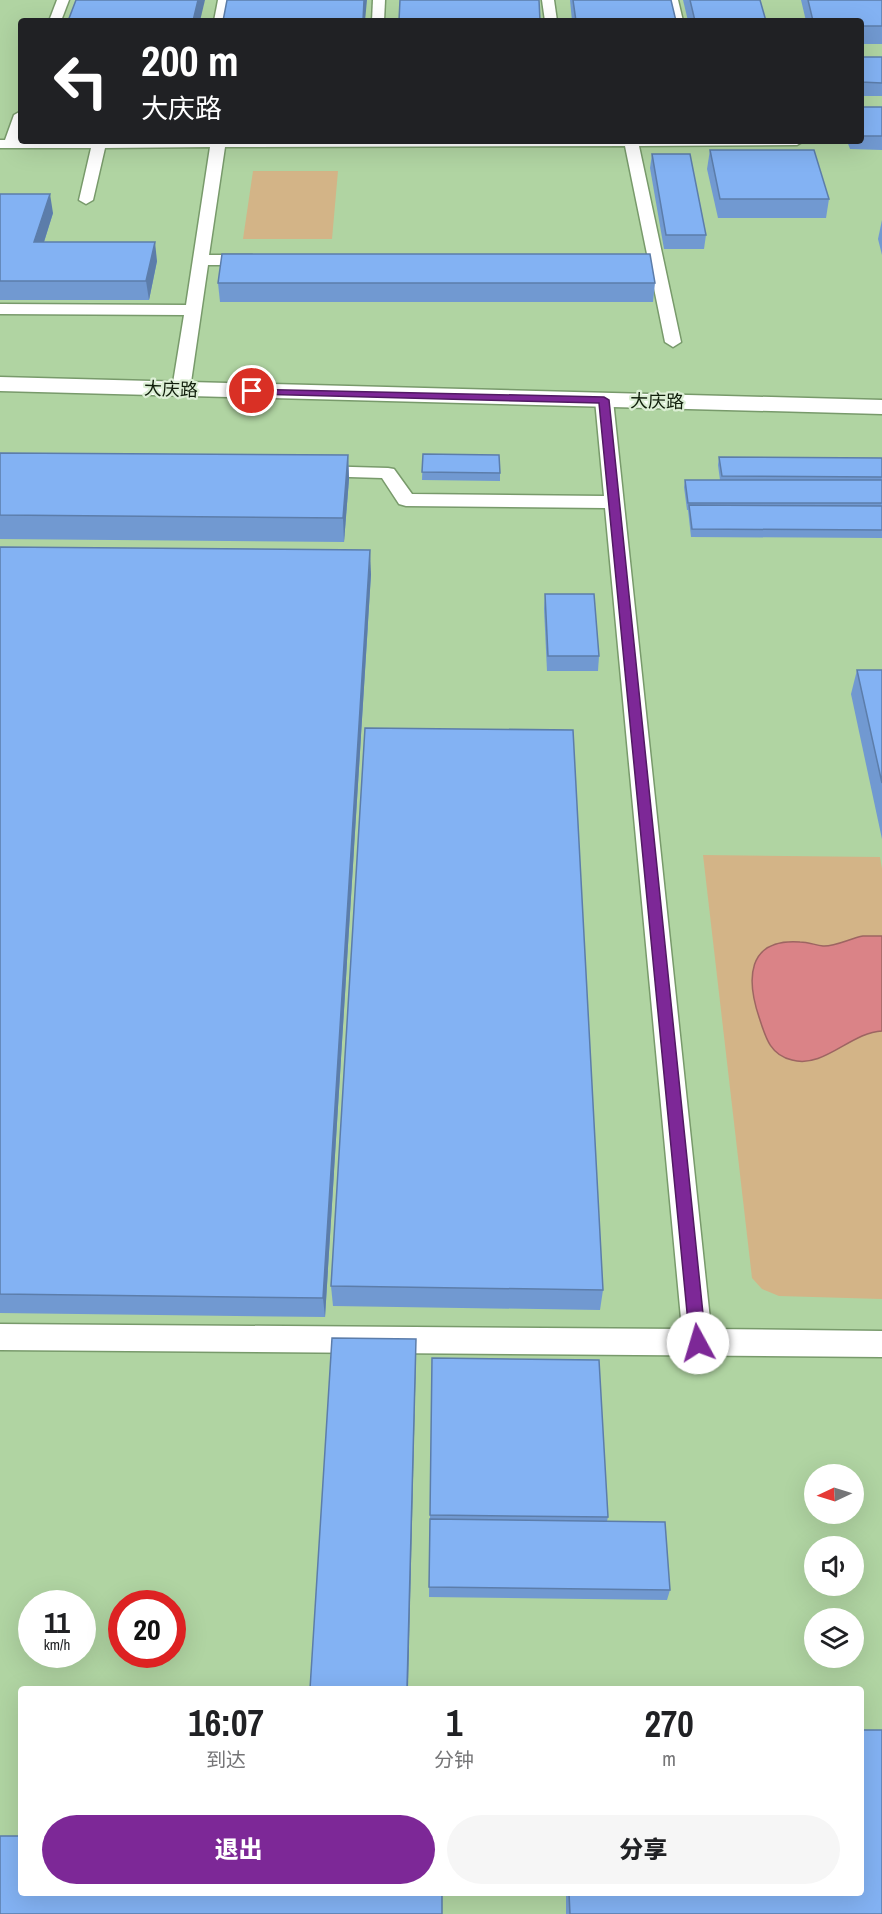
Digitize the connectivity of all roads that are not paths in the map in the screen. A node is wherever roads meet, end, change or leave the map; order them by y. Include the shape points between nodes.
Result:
1 (63, 0) edge
2 (224, 0) edge
3 (379, 0) edge
4 (548, 0) edge
5 (672, 0) edge
6 (56, 18) edge
7 (221, 18) edge
8 (378, 18) edge
9 (551, 18) edge
10 (676, 18) edge
11 (18, 120) edge
12 (5, 144) edge
13 (99, 144) edge
14 (218, 144) edge
15 (631, 144) edge
16 (86, 200) dead end
17 (201, 260) junction
18 (272, 260) edge
19 (0, 309) edge
20 (194, 310) junction
21 (673, 342) dead end
22 (0, 384) edge
23 (181, 389) junction
24 (604, 400) junction
25 (882, 407) edge
26 (294, 471) edge
27 (614, 502) junction
28 (0, 1337) edge
29 (698, 1343) junction
30 (882, 1344) edge

1 - 6 lane
2 - 7 lane
3 - 8 lane
4 - 9 lane
5 - 10 lane
11 - 12 lane
13 - 16 lane
14 - 17 lane
15 - 21 lane via 649,259
17 - 18 lane
17 - 20 lane
19 - 20 lane
20 - 23 lane
22 - 23 street, 大庆路
23 - 24 street, 大庆路
24 - 25 street, 大庆路
24 - 27 lane
26 - 27 lane via 388,473 406,500
27 - 29 lane
28 - 29 lane
29 - 30 lane

